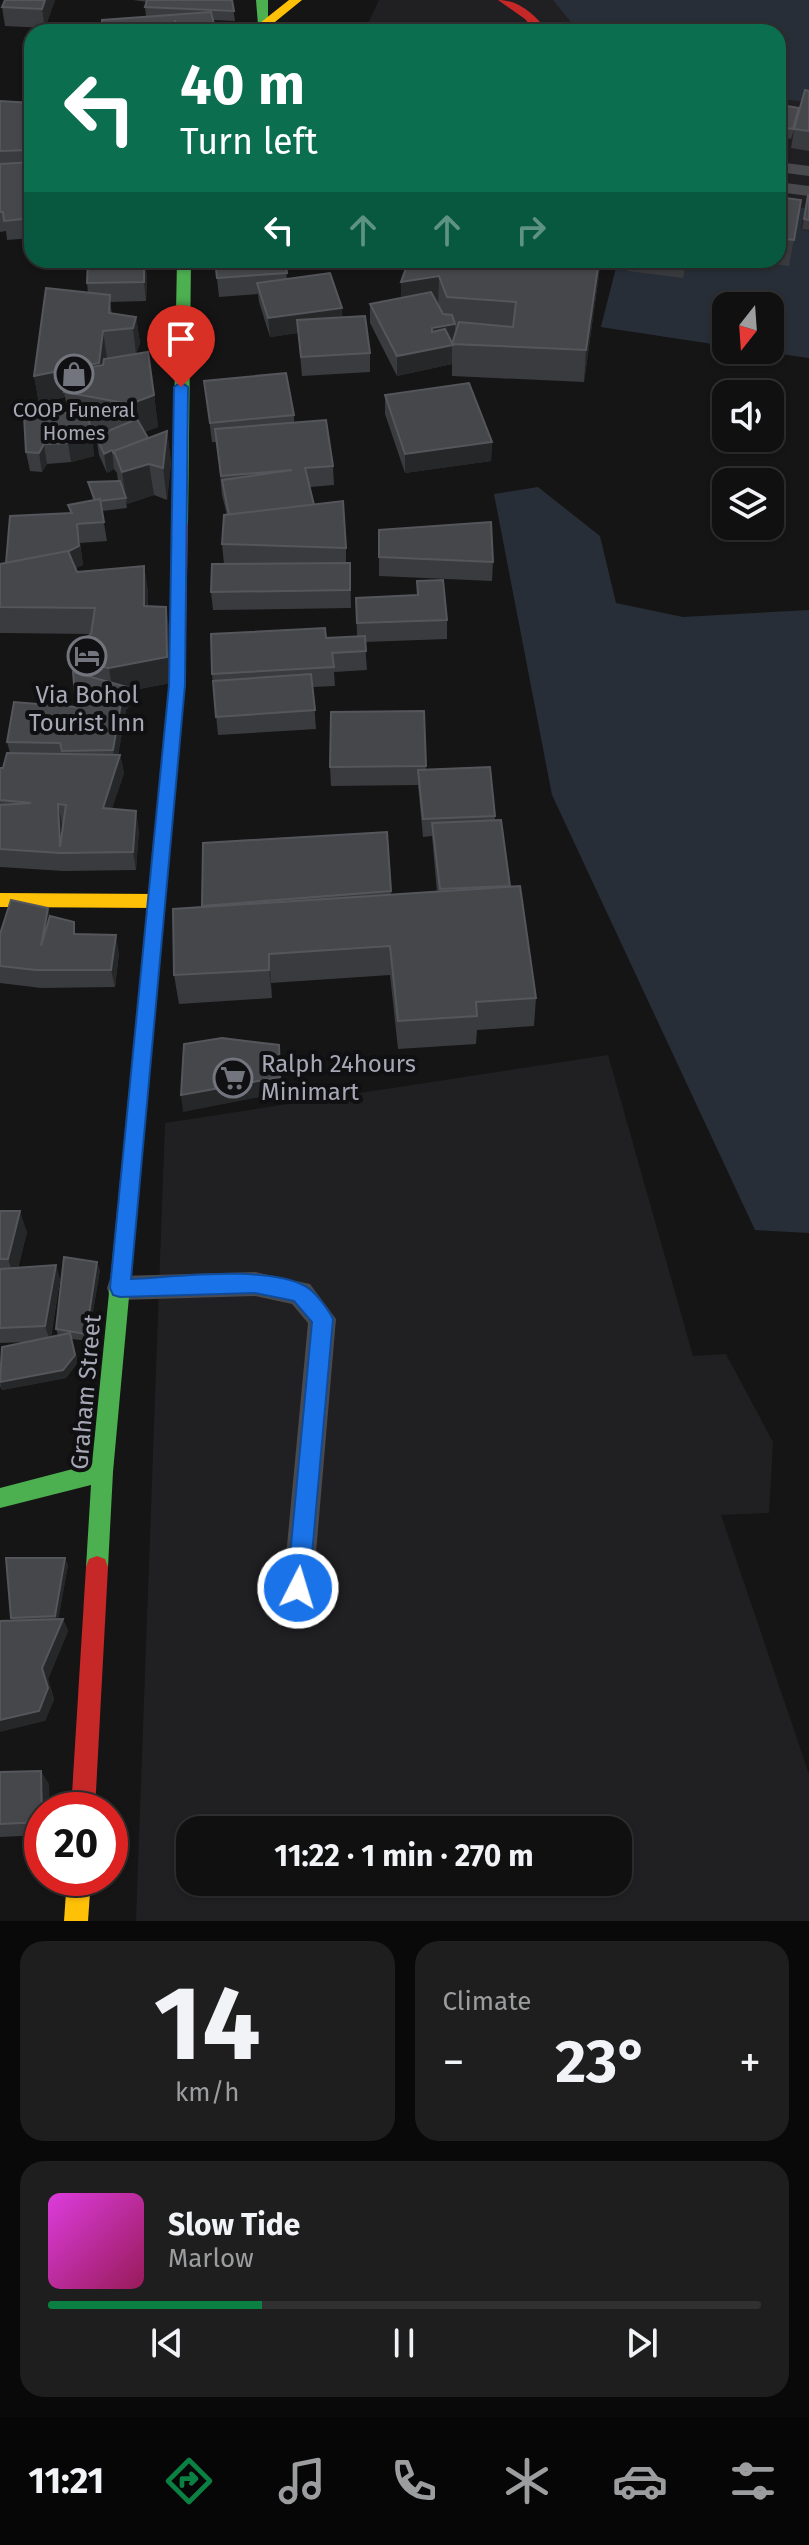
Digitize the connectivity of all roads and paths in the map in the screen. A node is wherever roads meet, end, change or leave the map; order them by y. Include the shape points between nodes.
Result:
1 (262, 0) edge
2 (296, 0) edge
3 (504, 0) edge
4 (264, 24) edge
5 (269, 24) edge
6 (535, 24) edge
7 (786, 168) edge
8 (809, 171) edge
9 (786, 188) edge
10 (809, 191) edge
11 (184, 268) edge
12 (0, 900) edge
13 (156, 901) junction
14 (120, 1288) junction
15 (102, 1472) junction
16 (0, 1498) edge
17 (298, 1588) dead end
18 (84, 1792) edge
19 (78, 1896) edge
20 (76, 1921) edge

1 - 4 main road
2 - 5 main road
3 - 6 main road
7 - 8 lane
9 - 10 lane
11 - 13 main road, Graham Street via 177,685
12 - 13 main road
13 - 14 main road, Graham Street
14 - 15 main road, Graham Street
14 - 17 lane via 255,1284 300,1293 322,1319
15 - 16 main road
15 - 18 main road, Graham Street
19 - 20 main road

